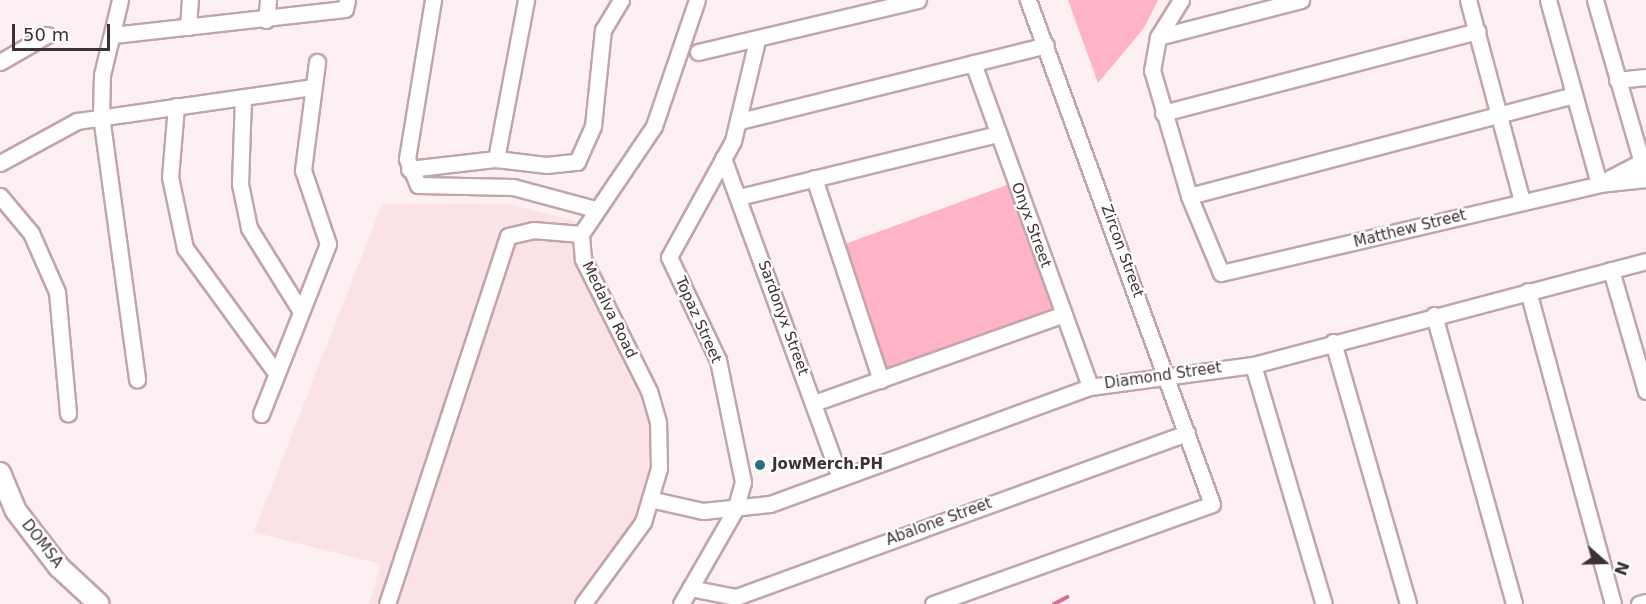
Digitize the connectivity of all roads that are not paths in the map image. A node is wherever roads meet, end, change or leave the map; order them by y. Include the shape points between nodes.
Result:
1 (120, 0) edge
2 (190, 0) edge
3 (267, 0) edge
4 (347, 0) edge
5 (433, 0) edge
6 (526, 0) edge
7 (621, 0) edge
8 (697, 0) edge
9 (918, 0) edge
10 (1028, 0) edge
11 (1182, 0) edge
12 (1301, 0) edge
13 (1468, 0) edge
14 (1548, 0) edge
15 (1595, 0) edge
16 (266, 20) junction
17 (188, 27) junction
18 (1477, 31) junction
19 (47, 34) dead end
20 (113, 35) junction
21 (1158, 37) junction
22 (757, 40) junction
23 (1046, 45) junction
24 (698, 52) dead end
25 (0, 62) edge
26 (317, 62) dead end
27 (973, 63) junction
28 (1646, 77) edge
29 (1617, 80) junction
30 (312, 87) junction
31 (1574, 95) junction
32 (243, 98) junction
33 (176, 106) junction
34 (1164, 113) junction
35 (101, 116) junction
36 (1500, 116) junction
37 (740, 121) junction
38 (998, 134) junction
39 (723, 158) junction
40 (496, 159) junction
41 (0, 163) edge
42 (410, 169) junction
43 (1644, 173) edge
44 (814, 178) junction
45 (1599, 184) junction
46 (0, 196) edge
47 (1189, 196) junction
48 (739, 197) junction
49 (1522, 201) junction
50 (595, 209) junction
51 (581, 234) junction
52 (1646, 261) edge
53 (1611, 270) junction
54 (1528, 291) junction
55 (300, 310) junction
56 (1064, 314) junction
57 (1434, 315) junction
58 (1333, 342) junction
59 (1253, 365) junction
60 (276, 373) junction
61 (1167, 374) junction
62 (137, 380) dead end
63 (881, 380) junction
64 (1090, 387) junction
65 (1646, 391) edge
66 (814, 403) junction
67 (68, 414) dead end
68 (261, 414) dead end
69 (1187, 433) junction
70 (0, 473) edge
71 (840, 478) junction
72 (654, 500) junction
73 (735, 510) junction
74 (690, 588) junction
75 (1646, 602) edge
76 (99, 604) edge
77 (387, 604) edge
78 (583, 604) edge
79 (681, 604) edge
80 (933, 604) edge
81 (1324, 604) edge
82 (1408, 604) edge
83 (1514, 604) edge
84 (1614, 604) edge
85 (1639, 604) edge

1 - 20 street
2 - 17 street
3 - 16 street
4 - 16 street via 345,9
5 - 42 street via 408,146
6 - 40 street
7 - 40 street via 603,30 593,126 577,162 546,165
8 - 50 street via 688,17 654,126
9 - 22 street
10 - 23 street, Zircon Street
11 - 21 street
12 - 21 street
13 - 18 street
14 - 31 street
15 - 29 street
16 - 17 street
17 - 20 street
18 - 34 street
18 - 36 street
19 - 25 street
20 - 35 street via 102,75
21 - 34 street via 1152,70
22 - 24 street
22 - 37 street, Topaz Street
23 - 27 street
23 - 61 street, Zircon Street
26 - 30 street
27 - 37 street
27 - 38 street, Onyx Street
28 - 29 street
29 - 43 street
30 - 32 street
30 - 55 street via 303,170 328,244
31 - 36 street
31 - 45 street
32 - 33 street
32 - 55 street via 240,184 249,228
33 - 35 street
33 - 60 street via 170,177 185,248
34 - 47 street
35 - 41 street via 77,121
35 - 62 street
36 - 47 street
36 - 49 street
37 - 39 street, Topaz Street
38 - 44 street
38 - 56 street, Onyx Street
39 - 48 street, Sardonyx Street
39 - 73 street, Topaz Street via 669,257 718,360 729,402 743,482
40 - 42 street
42 - 50 street via 423,188 513,187
43 - 45 street, Matthew Street
44 - 48 street
44 - 63 street
45 - 49 street, Matthew Street
46 - 67 street via 31,233 57,292
47 - 49 street, Matthew Street via 1221,273
48 - 66 street, Sardonyx Street
50 - 51 street
51 - 72 street, Medalva Road via 583,260 650,391 658,422
51 - 77 street via 533,230 508,236
52 - 53 street, Diamond Street
53 - 54 street, Diamond Street
53 - 65 street
54 - 57 street, Diamond Street
54 - 84 street
55 - 60 street
56 - 63 street
56 - 64 street, Onyx Street
57 - 58 street, Diamond Street
57 - 83 street
58 - 59 street, Diamond Street
58 - 82 street
59 - 61 street, Diamond Street
59 - 81 street
60 - 68 street
61 - 64 street, Diamond Street
61 - 69 street, Zircon Street
63 - 66 street
64 - 71 street, Diamond Street
66 - 71 street, Sardonyx Street
69 - 74 street, Abalone Street via 736,597
69 - 80 street, Zircon Street via 1212,504
70 - 76 main road, DOMSA via 23,520 59,567
71 - 73 street, Diamond Street via 770,504
72 - 73 street, Diamond Street via 703,511
72 - 78 street, Medalva Road via 624,553
73 - 74 street, Topaz Street
74 - 79 street, Topaz Street
75 - 85 street

